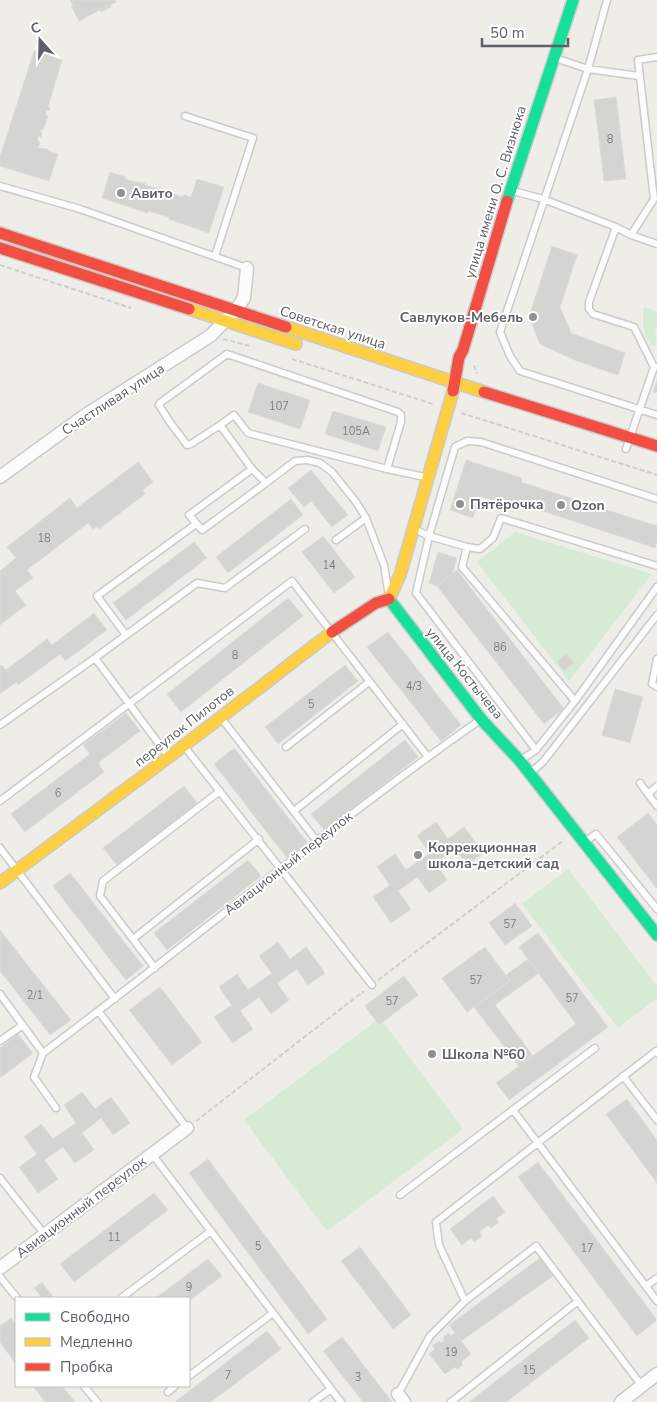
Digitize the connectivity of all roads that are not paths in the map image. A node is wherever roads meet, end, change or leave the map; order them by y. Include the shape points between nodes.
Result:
1 (573, 0) edge
2 (607, 0) edge
3 (554, 57) junction
4 (657, 57) edge
5 (588, 69) junction
6 (639, 76) junction
7 (185, 116) dead end
8 (0, 186) edge
9 (510, 190) junction
10 (543, 199) junction
11 (616, 227) junction
12 (0, 233) edge
13 (631, 235) junction
14 (657, 244) edge
15 (0, 248) edge
16 (215, 256) junction
17 (246, 268) joint
18 (236, 310) junction
19 (225, 321) junction
20 (306, 347) dead end
21 (656, 367) edge
22 (452, 391) junction
23 (640, 410) junction
24 (657, 415) edge
25 (220, 425) junction
26 (629, 436) junction
27 (657, 446) edge
28 (625, 449) dead end
29 (252, 469) junction
30 (387, 469) junction
31 (0, 477) edge
32 (427, 478) junction
33 (266, 483) junction
34 (657, 499) edge
35 (366, 518) junction
36 (196, 524) junction
37 (304, 529) dead end
38 (412, 529) junction
39 (429, 536) junction
40 (336, 540) dead end
41 (467, 547) junction
42 (657, 566) edge
43 (657, 587) edge
44 (389, 599) junction
45 (657, 615) edge
46 (331, 633) junction
47 (126, 635) junction
48 (95, 658) junction
49 (657, 658) edge
50 (369, 682) junction
51 (657, 687) edge
52 (574, 701) junction
53 (129, 704) junction
54 (220, 716) junction
55 (482, 720) junction
56 (403, 724) junction
57 (0, 725) edge
58 (184, 745) junction
59 (286, 747) dead end
60 (536, 750) junction
61 (428, 756) junction
62 (168, 757) junction
63 (520, 761) junction
64 (530, 773) junction
65 (640, 783) dead end
66 (657, 786) edge
67 (220, 791) junction
68 (648, 794) junction
69 (0, 800) edge
70 (657, 806) edge
71 (294, 811) junction
72 (258, 839) junction
73 (316, 840) junction
74 (585, 842) junction
75 (0, 848) edge
76 (281, 868) junction
77 (18, 870) junction
78 (0, 883) edge
79 (657, 909) edge
80 (657, 935) edge
81 (133, 939) junction
82 (155, 968) junction
83 (372, 985) road end
84 (0, 994) edge
85 (115, 999) junction
86 (98, 1012) junction
87 (22, 1025) junction
88 (0, 1041) edge
89 (595, 1048) dead end
90 (657, 1052) edge
91 (43, 1053) junction
92 (623, 1076) junction
93 (56, 1108) dead end
94 (513, 1110) junction
95 (657, 1120) edge
96 (187, 1128) joint
97 (538, 1142) junction
98 (152, 1154) junction
99 (0, 1178) edge
100 (400, 1195) dead end
101 (211, 1231) junction
102 (44, 1235) junction
103 (0, 1268) edge
104 (0, 1277) edge
105 (657, 1278) edge
106 (646, 1286) junction
107 (16, 1297) edge
108 (122, 1297) edge
109 (465, 1301) junction
110 (578, 1301) junction
111 (657, 1301) edge
112 (273, 1313) junction
113 (190, 1375) edge
114 (652, 1381) edge
115 (85, 1387) edge
116 (174, 1387) edge
117 (331, 1389) junction
118 (168, 1392) dead end
119 (401, 1398) edge
120 (97, 1402) edge
121 (313, 1402) edge
122 (341, 1402) edge
123 (452, 1402) edge
124 (621, 1402) edge

1 - 3 main road, улица имени О. С. Визнюка
2 - 5 lane
3 - 5 lane
3 - 9 main road, улица имени О. С. Визнюка
4 - 6 lane via 638,60
5 - 6 lane
5 - 10 lane
6 - 13 lane via 654,200
7 - 16 lane via 253,138
8 - 16 lane via 80,209
9 - 10 lane
9 - 22 main road, улица имени О. С. Визнюка via 459,357
10 - 11 lane
10 - 23 lane via 500,332 507,348 520,371
11 - 13 lane
11 - 21 lane via 589,308 593,314 634,327
12 - 18 main road, Советская улица
13 - 14 lane
15 - 19 main road, Советская улица
16 - 17 lane
17 - 18 street via 244,298
18 - 19 street, Счастливая улица
18 - 22 main road, Советская улица
19 - 20 main road, Советская улица
19 - 31 street, Счастливая улица via 210,336 84,416
21 - 23 lane
22 - 26 main road, Советская улица
22 - 32 main road, улица имени О. С. Визнюка
23 - 24 lane
23 - 26 lane
25 - 29 lane
25 - 30 lane via 234,415 248,433
25 - 30 lane via 187,445 159,405 227,354 398,412 401,422
26 - 27 main road, Советская улица
26 - 28 lane
29 - 33 lane
29 - 36 lane via 189,515
30 - 32 lane
32 - 38 main road, улица имени О. С. Визнюка
33 - 35 lane, улица Костычева via 295,461 320,463 332,472
33 - 36 lane, улица Костычева via 202,530
34 - 39 lane via 481,442 467,441 455,447
35 - 40 lane
35 - 44 lane, улица Костычева via 384,565
36 - 47 lane via 97,596
37 - 47 lane via 225,588 197,583
38 - 39 lane
38 - 44 main road, улица имени О. С. Визнюка via 400,574
39 - 41 lane
39 - 60 lane via 416,593
41 - 42 lane via 480,549 493,538 501,518
41 - 52 lane via 462,567
43 - 52 lane
44 - 46 main road, переулок Пилотов via 376,603
44 - 55 main road, улица Костычева
45 - 64 lane via 548,755
46 - 50 lane
46 - 53 lane via 292,581
46 - 54 main road, переулок Пилотов
47 - 48 lane
48 - 53 lane
48 - 57 lane
49 - 51 lane via 652,684
50 - 56 lane
50 - 59 lane
52 - 60 lane
53 - 62 lane
53 - 69 lane
54 - 58 main road, переулок Пилотов
54 - 71 lane
55 - 61 lane, Авиационный переулок
55 - 63 main road, улица Костычева
56 - 61 lane
56 - 71 lane
58 - 62 main road, переулок Пилотов
58 - 67 lane
60 - 63 lane
61 - 73 lane, Авиационный переулок
62 - 77 main road, переулок Пилотов
63 - 64 main road, улица Костычева
64 - 74 main road, улица Костычева
65 - 68 lane
66 - 68 lane
67 - 72 lane
67 - 81 lane via 103,881 100,896
68 - 70 lane
71 - 73 lane
72 - 76 lane
72 - 81 lane
73 - 76 lane, Авиационный переулок
74 - 79 lane via 596,834
74 - 80 main road, улица Костычева
75 - 77 lane
76 - 82 lane, Авиационный переулок
76 - 83 lane
77 - 78 main road, переулок Пилотов
77 - 85 lane
81 - 82 lane
82 - 85 lane, Авиационный переулок
84 - 87 lane
85 - 86 lane, Авиационный переулок
86 - 91 lane, Авиационный переулок
86 - 96 lane
87 - 88 lane
87 - 91 lane
89 - 94 lane
90 - 92 lane
91 - 93 lane via 34,1076
92 - 95 lane
92 - 97 lane
94 - 97 lane
94 - 100 lane
96 - 98 street, Авиационный переулок
97 - 106 lane
97 - 109 lane via 436,1222 439,1245
98 - 101 lane
98 - 102 street, Авиационный переулок
99 - 102 lane
101 - 108 lane
101 - 112 lane
102 - 103 street, Авиационный переулок
104 - 107 lane
105 - 106 lane
106 - 111 lane
109 - 110 lane via 536,1246
109 - 119 lane via 430,1336
110 - 114 lane
110 - 123 lane
112 - 113 lane
112 - 117 lane
114 - 124 street
115 - 120 lane
116 - 118 lane
117 - 121 lane
117 - 122 lane

